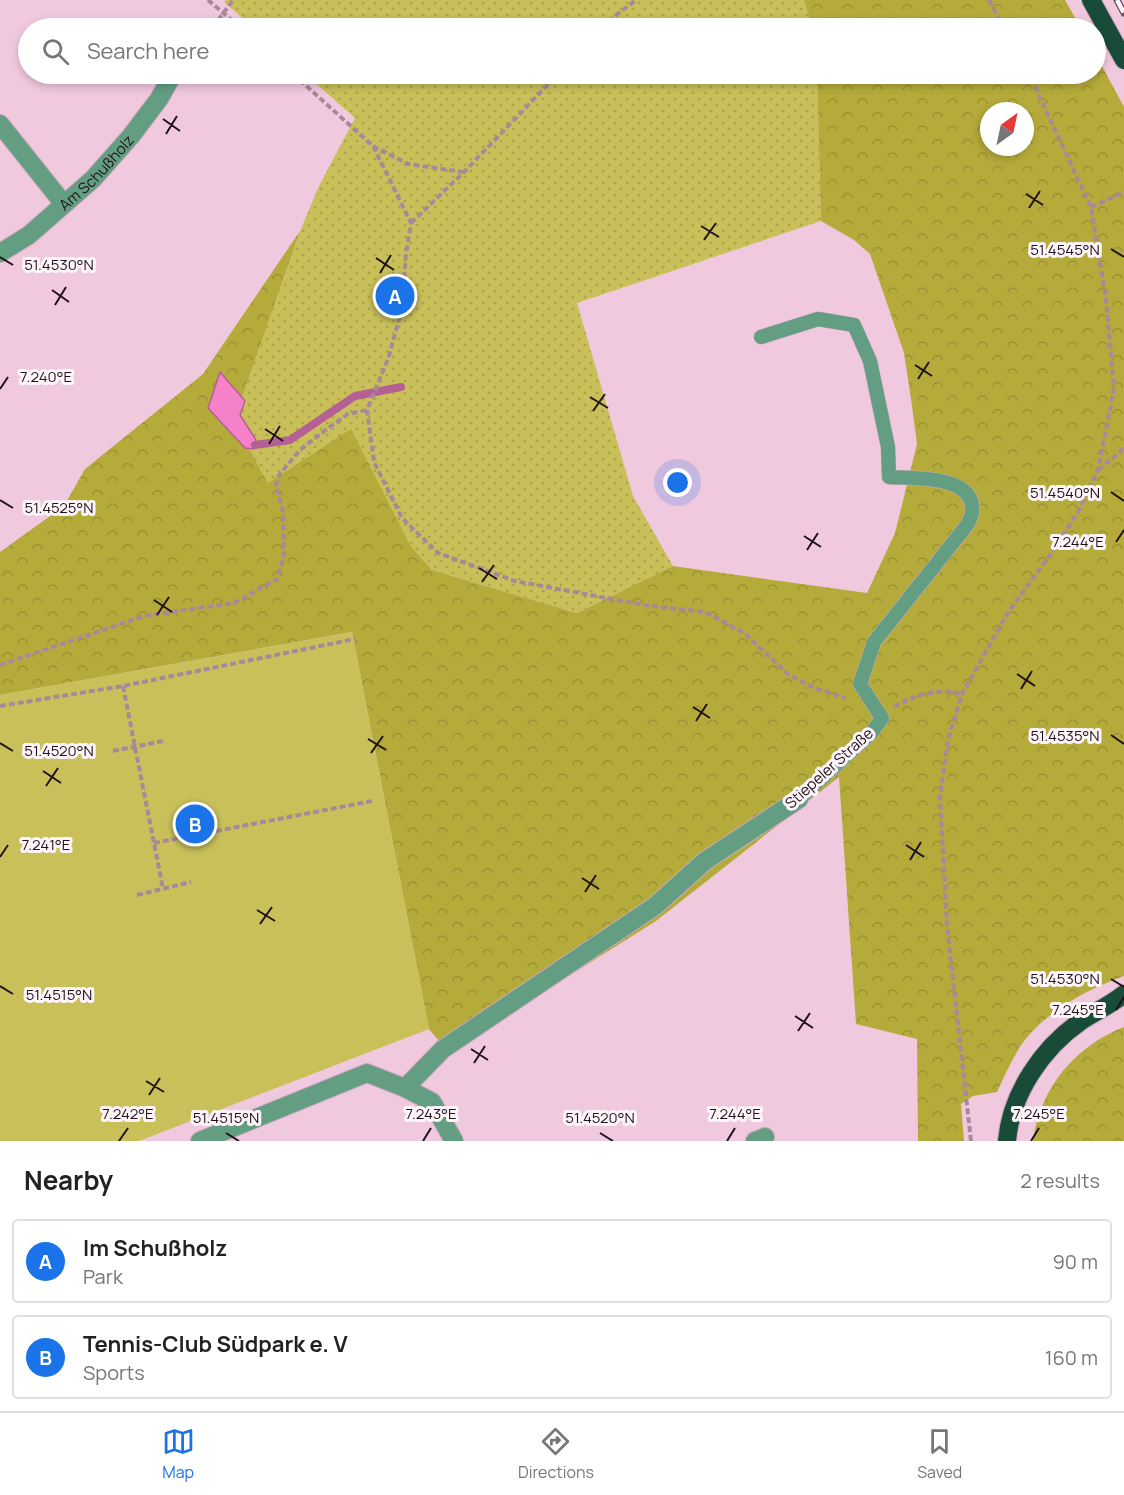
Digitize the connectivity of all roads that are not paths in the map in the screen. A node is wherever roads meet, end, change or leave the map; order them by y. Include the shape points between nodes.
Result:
1 (1091, 0) edge
2 (1101, 18) edge
3 (1106, 27) edge
4 (1124, 60) edge
5 (167, 84) edge
6 (0, 124) edge
7 (63, 203) junction
8 (0, 253) edge
9 (761, 337) dead end
10 (800, 799) joint
11 (1119, 1001) edge
12 (405, 1088) junction
13 (237, 1134) edge
14 (200, 1141) edge
15 (454, 1141) edge
16 (1007, 1141) edge

1 - 2 highway
3 - 4 highway
5 - 7 street, Am Schußholz via 131,136 93,178
6 - 7 street
7 - 8 street, Am Schußholz via 29,235
9 - 10 lane, Stiepeler Straße via 818,319 854,325 870,361 888,447 889,477 950,481 968,494 973,511 967,525 873,642 860,684 882,718
10 - 12 street, Stiepeler Straße via 705,861 654,906 443,1049
11 - 16 highway via 1080,1022 1043,1056 1022,1090
12 - 13 street via 367,1073
12 - 15 street via 432,1102
13 - 14 street

